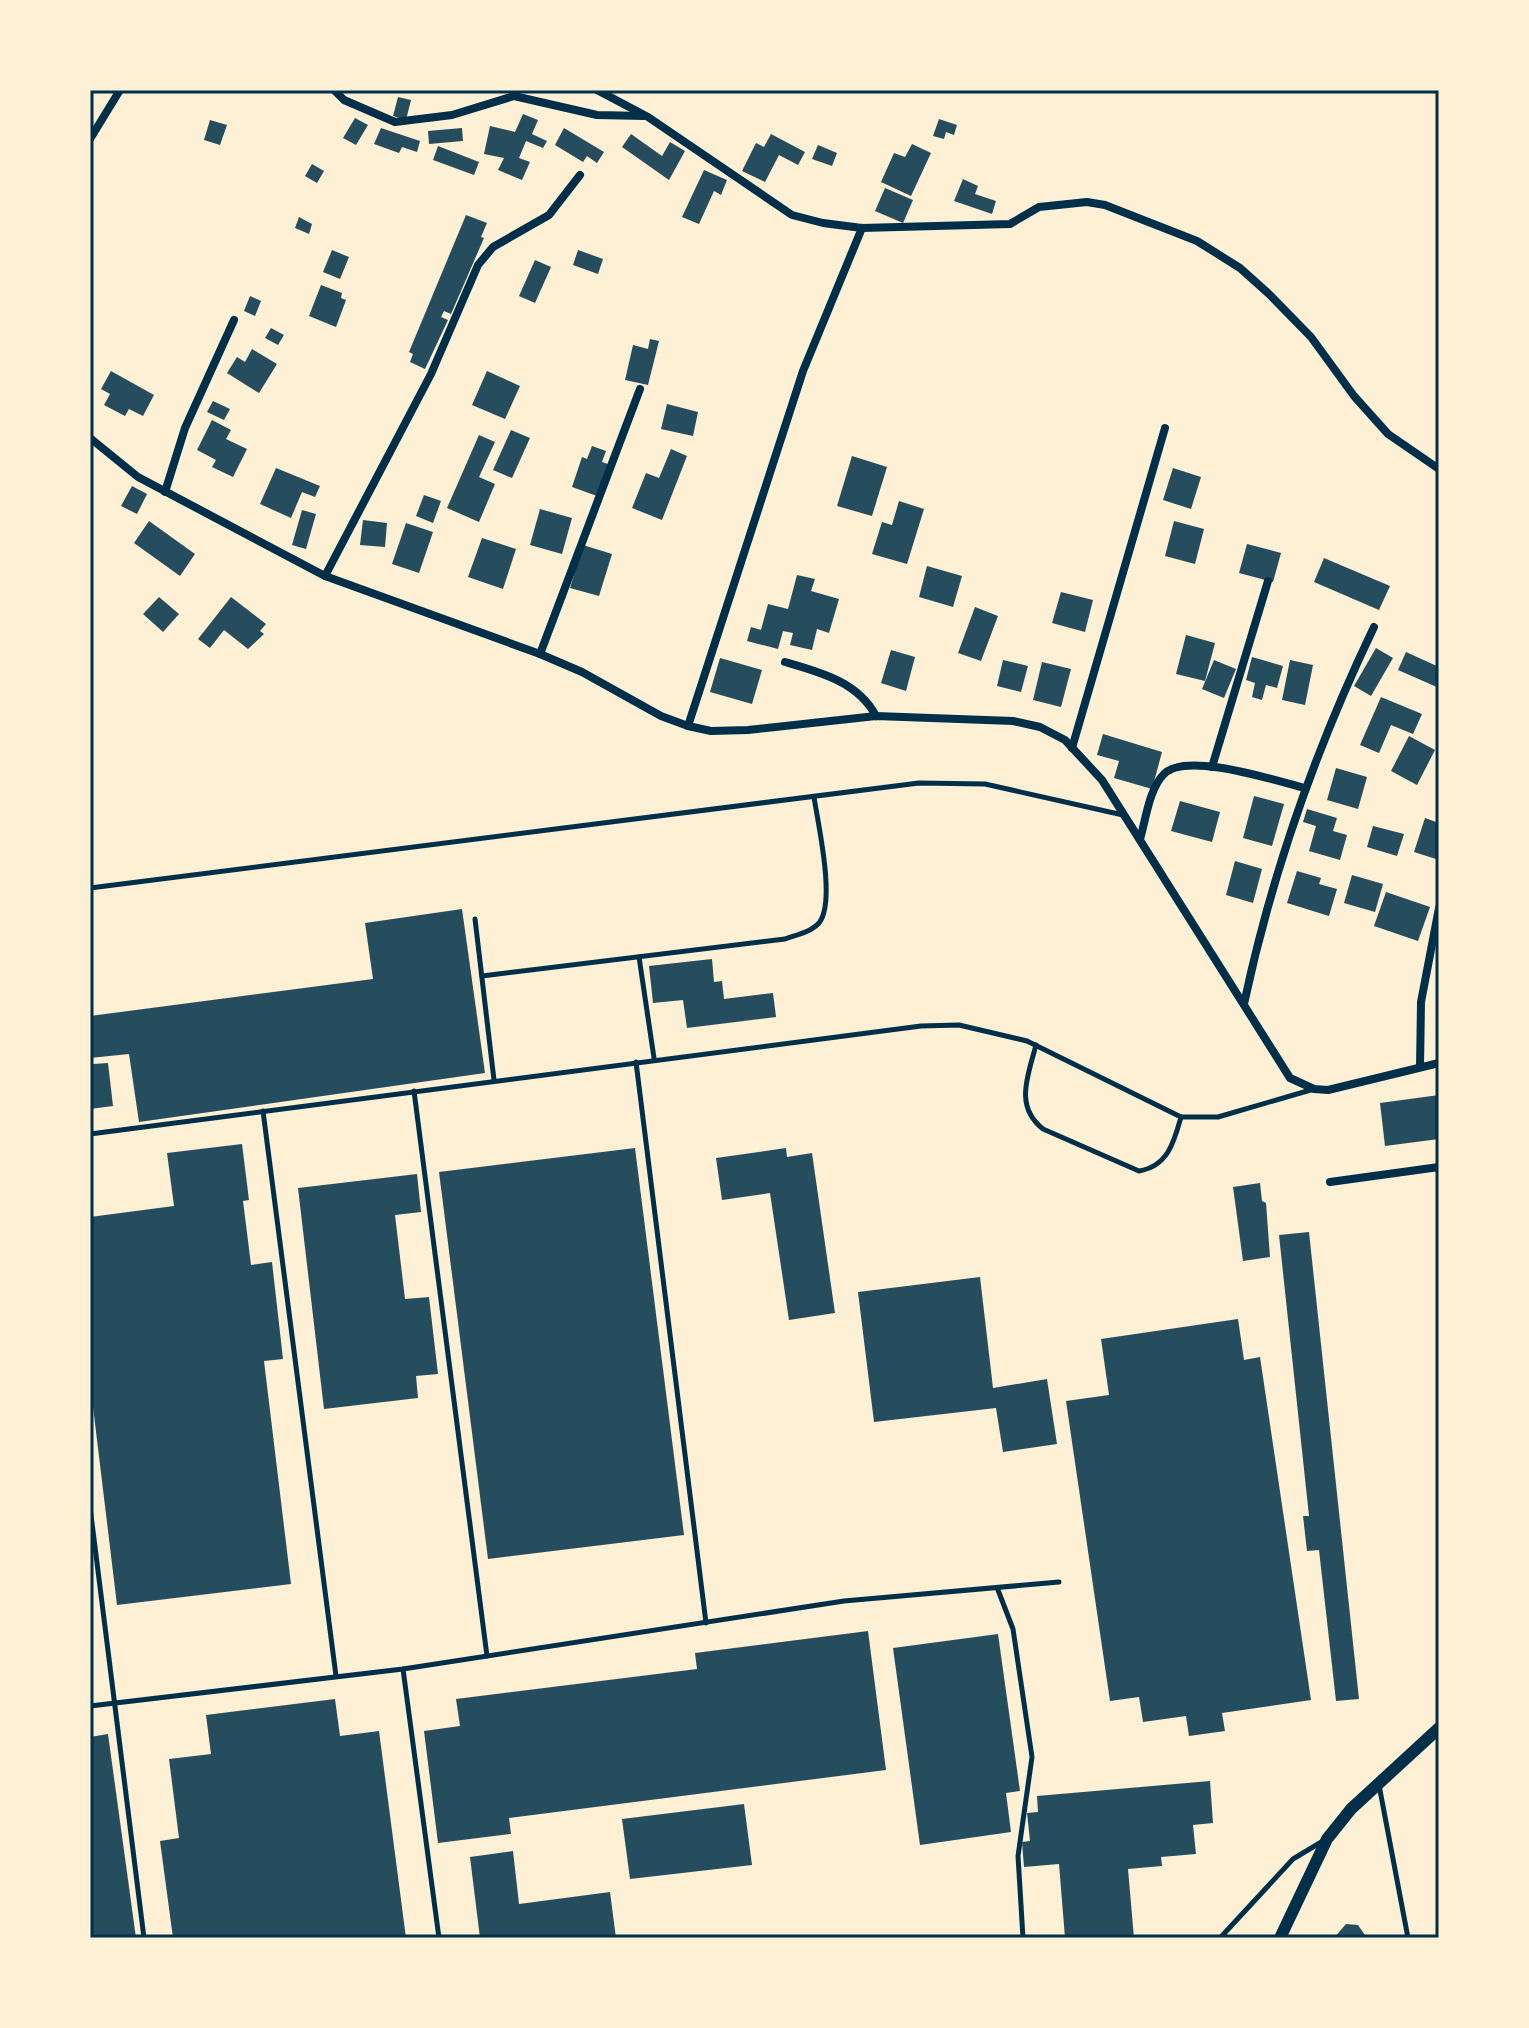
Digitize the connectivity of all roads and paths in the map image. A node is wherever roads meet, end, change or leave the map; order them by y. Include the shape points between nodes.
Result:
1 (120, 90) edge
2 (334, 90) edge
3 (597, 90) edge
4 (648, 117) junction
5 (90, 139) edge
6 (580, 175) dead end
7 (862, 228) junction
8 (234, 320) dead end
9 (640, 389) dead end
10 (1165, 428) dead end
11 (90, 438) edge
12 (1439, 469) edge
13 (165, 492) junction
14 (325, 576) junction
15 (1268, 581) dead end
16 (1374, 627) dead end
17 (540, 654) junction
18 (785, 662) dead end
19 (876, 716) junction
20 (688, 726) junction
21 (1072, 748) junction
22 (1212, 767) junction
23 (1305, 788) junction
24 (814, 797) junction
25 (1125, 816) junction
26 (1140, 839) junction
27 (90, 888) edge
28 (1439, 908) edge
29 (475, 919) dead end
30 (639, 957) junction
31 (482, 976) junction
32 (1244, 1004) junction
33 (1036, 1045) junction
34 (654, 1058) junction
35 (636, 1062) junction
36 (1439, 1063) edge
37 (1420, 1067) junction
38 (494, 1080) junction
39 (1314, 1089) junction
40 (414, 1091) junction
41 (263, 1111) junction
42 (1181, 1117) junction
43 (90, 1134) edge
44 (1439, 1167) edge
45 (1330, 1182) dead end
46 (90, 1507) edge
47 (1059, 1582) dead end
48 (998, 1590) junction
49 (706, 1623) junction
50 (487, 1656) junction
51 (403, 1669) junction
52 (336, 1676) junction
53 (114, 1701) junction
54 (90, 1706) edge
55 (1439, 1728) edge
56 (1379, 1784) junction
57 (1327, 1839) junction
58 (144, 1938) edge
59 (439, 1938) edge
60 (1023, 1938) edge
61 (1220, 1938) edge
62 (1280, 1938) edge
63 (1408, 1938) edge

1 - 5 street
2 - 4 street via 357,107 395,122 452,115 514,96 597,115
3 - 4 street
4 - 7 street via 792,215
6 - 14 street via 549,215 493,247 478,265 431,374
7 - 12 street via 1010,224 1039,207 1087,202 1197,241 1269,294 1311,337 1388,434
7 - 20 street via 803,371
8 - 13 street via 185,428
9 - 17 street
10 - 21 street
11 - 13 street via 118,464
13 - 14 street
14 - 17 street
15 - 22 street
16 - 23 street
17 - 20 street
18 - 19 street via 847,686 867,700
19 - 20 street via 748,730
19 - 21 street via 1013,721 1040,727
21 - 25 street
22 - 23 street
22 - 26 street via 1183,765 1164,774 1155,786
23 - 32 street via 1271,886
24 - 25 lane via 954,781
24 - 27 lane
24 - 30 lane via 826,895 818,925 785,939
25 - 26 street
26 - 32 street
28 - 37 street via 1421,1002
29 - 31 lane
30 - 31 lane
30 - 34 lane
31 - 38 lane
32 - 39 street via 1290,1078
33 - 34 lane via 992,1030 921,1026
33 - 42 lane
33 - 42 lane via 1024,1101 1032,1120 1043,1129 1139,1171 1160,1162 1173,1145
34 - 35 lane
35 - 38 lane
35 - 49 lane
36 - 37 street
37 - 39 street
38 - 40 lane
39 - 42 lane via 1218,1117
40 - 41 lane
40 - 50 lane
41 - 43 lane
41 - 52 lane
44 - 45 street
46 - 53 lane
47 - 48 lane
48 - 49 lane via 844,1601
48 - 60 lane via 1013,1629 1032,1757 1018,1856
49 - 50 lane
50 - 51 lane
51 - 52 lane
51 - 59 lane
52 - 53 lane
53 - 54 lane
53 - 58 lane
55 - 56 street
56 - 57 street
56 - 63 lane
57 - 61 lane via 1293,1859
57 - 62 street

